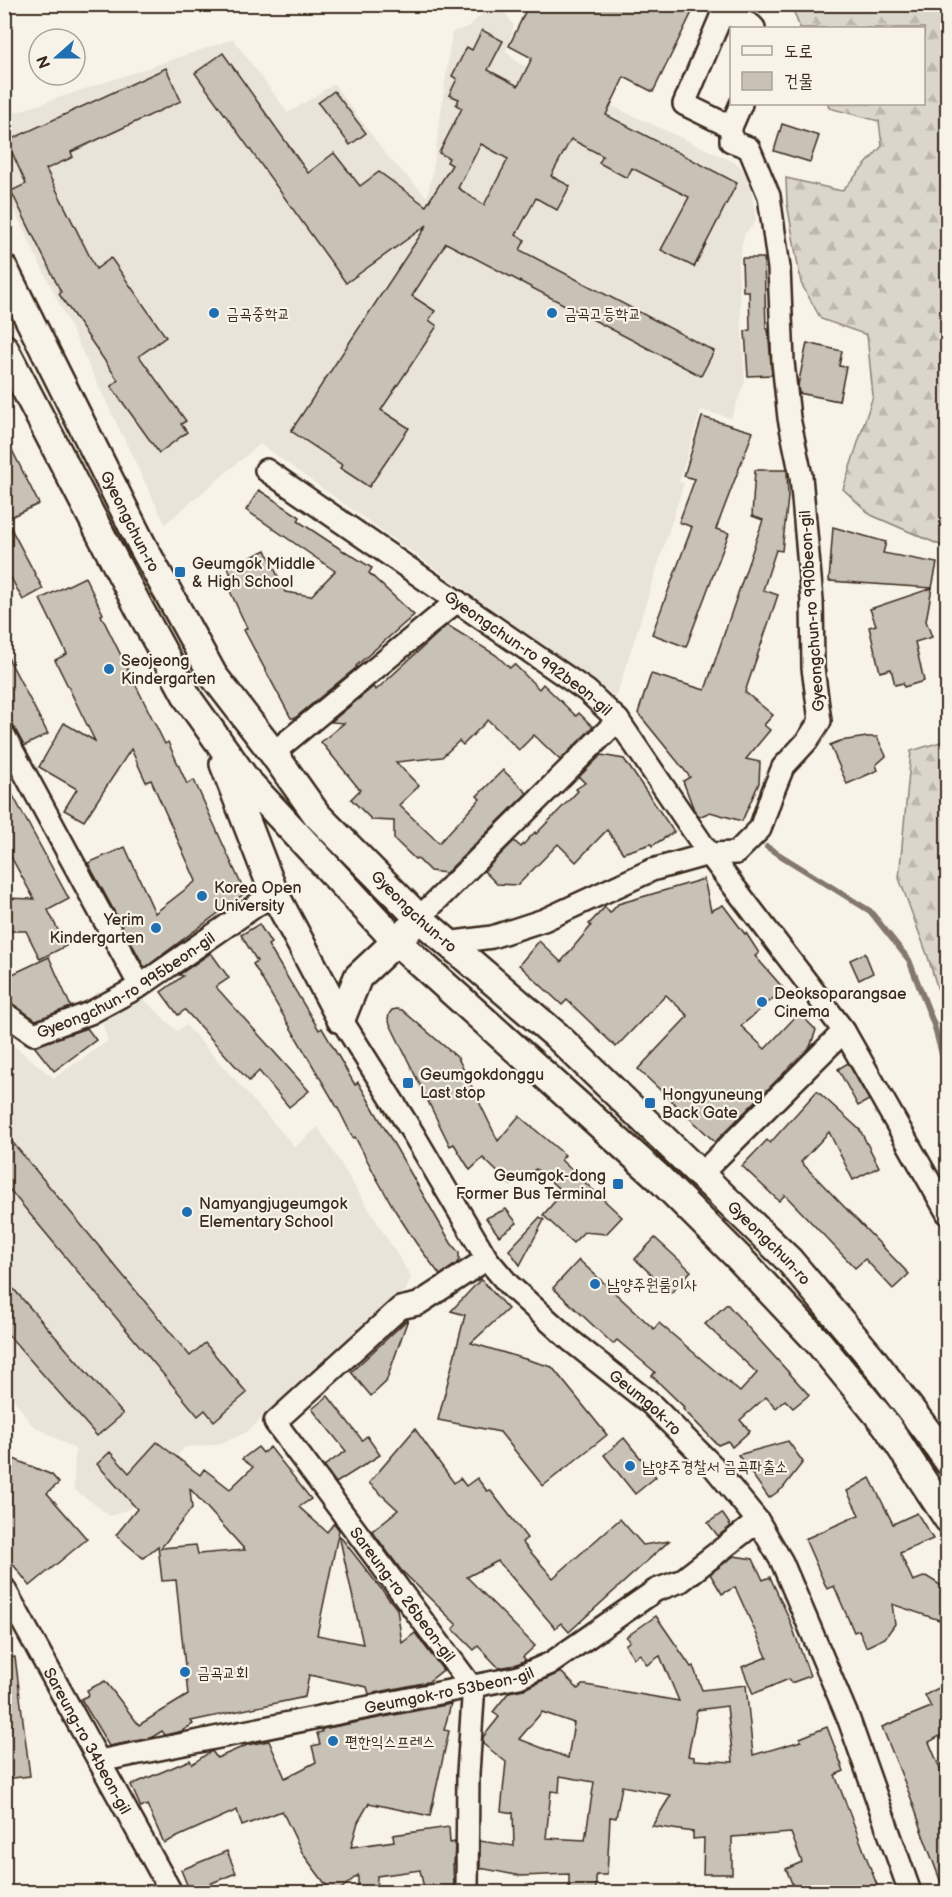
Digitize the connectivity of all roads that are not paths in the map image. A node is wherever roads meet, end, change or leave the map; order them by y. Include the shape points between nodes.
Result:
1 (753, 27) edge
2 (741, 105) edge
3 (731, 127) junction
4 (4, 269) edge
5 (12, 302) edge
6 (4, 348) edge
7 (266, 470) dead end
8 (457, 601) junction
9 (618, 720) junction
10 (211, 730) junction
11 (4, 735) edge
12 (273, 753) junction
13 (709, 854) junction
14 (274, 893) junction
15 (419, 918) junction
16 (397, 942) junction
17 (447, 944) junction
18 (140, 986) junction
19 (4, 1013) edge
20 (340, 1019) junction
21 (844, 1031) junction
22 (701, 1174) junction
23 (948, 1214) edge
24 (487, 1259) junction
25 (940, 1433) edge
26 (948, 1461) edge
27 (948, 1519) edge
28 (758, 1521) junction
29 (4, 1588) edge
30 (471, 1686) junction
31 (99, 1761) junction
32 (171, 1893) edge
33 (467, 1893) edge
34 (910, 1893) edge

1 - 3 street, Gyeongchun-ro 990beon-gil via 723,12 684,104
2 - 3 street
3 - 13 street, Gyeongchun-ro 990beon-gil via 731,141 749,148 769,196 779,268 788,407 801,476 820,721 783,767 760,829 736,853
4 - 5 street, Gyeongchun-ro
5 - 12 street, Gyeongchun-ro via 213,675
6 - 10 street, Gyeongchun-ro via 140,610 189,700
7 - 8 street, Gyeongchun-ro 992beon-gil
8 - 9 street, Gyeongchun-ro 992beon-gil via 587,691
8 - 12 street
9 - 13 street
9 - 15 street, Gyeongchun-ro 992beon-gil
10 - 14 street
10 - 16 street, Gyeongchun-ro via 246,780
11 - 18 street
12 - 15 street, Gyeongchun-ro via 317,815
13 - 17 street, Gyeongchun-ro 990beon-gil via 652,870 544,920 492,937
13 - 21 street
14 - 18 street, Gyeongchun-ro 995beon-gil
14 - 20 street
15 - 16 street
15 - 17 street, Gyeongchun-ro
16 - 20 street via 358,977
16 - 27 street, Gyeongchun-ro via 657,1176 746,1266 820,1344 887,1426
17 - 22 street, Gyeongchun-ro via 557,1036
18 - 19 street, Gyeongchun-ro 995beon-gil via 90,1013 34,1034
20 - 24 street, Geumgok-ro
21 - 22 street
21 - 23 street
22 - 25 street, Gyeongchun-ro via 789,1260
24 - 28 street, Geumgok-ro via 509,1285 570,1341 651,1404 713,1466
24 - 30 street, Sareung-ro 26beon-gil via 418,1304 400,1308 275,1422
25 - 26 street, Gyeongchun-ro
28 - 30 street, Geumgok-ro 53beon-gil via 681,1581 656,1590 551,1663 519,1677
28 - 34 street, Geumgok-ro via 782,1562 849,1720
29 - 31 street, Sareung-ro 34beon-gil
30 - 31 street, Geumgok-ro 53beon-gil
30 - 33 street
31 - 32 street, Sareung-ro 34beon-gil

